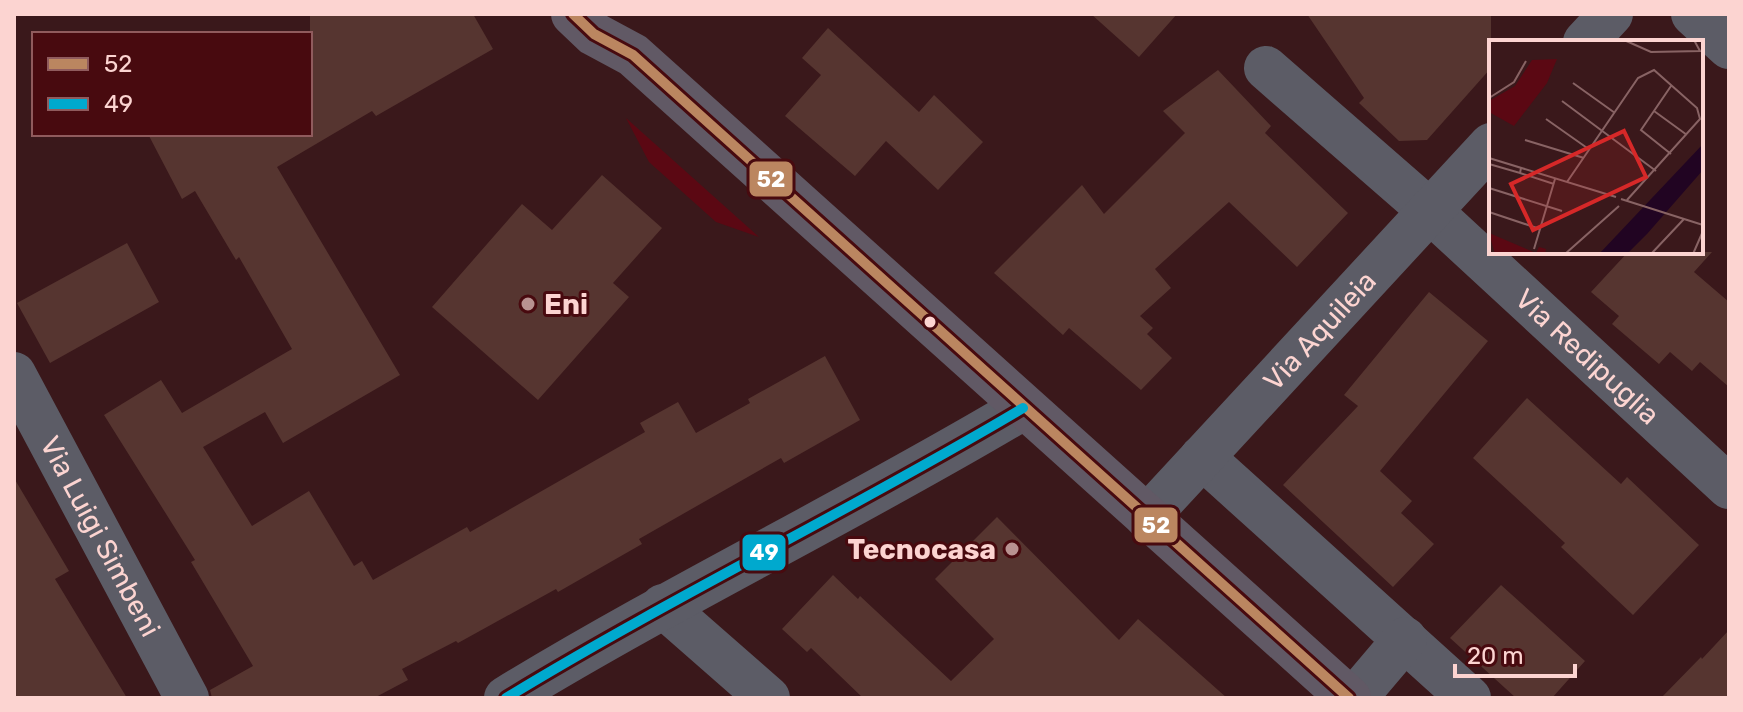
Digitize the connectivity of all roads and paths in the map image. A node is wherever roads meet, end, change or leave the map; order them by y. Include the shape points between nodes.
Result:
1 (573, 14) edge
2 (607, 14) edge
3 (1611, 14) edge
4 (1693, 14) edge
5 (1587, 40) edge
6 (1729, 47) edge
7 (633, 55) junction
8 (1266, 68) dead end
9 (1489, 147) edge
10 (1430, 211) junction
11 (14, 374) edge
12 (1023, 408) junction
13 (1202, 457) junction
14 (1729, 487) edge
15 (1147, 517) junction
16 (663, 606) junction
17 (1405, 639) junction
18 (560, 684) edge
19 (187, 698) edge
20 (506, 698) edge
21 (768, 698) edge
22 (1352, 698) edge
23 (1469, 698) edge

1 - 7 main road via 594,34
2 - 7 main road
3 - 5 street
4 - 6 street
7 - 12 main road
8 - 10 street, Via Redipuglia
9 - 10 street, Via Aquileia
10 - 13 street, Via Aquileia
10 - 14 street, Via Redipuglia
11 - 19 street, Via Luigi Simbeni
12 - 15 main road
12 - 16 street
13 - 15 street, Via Aquileia
13 - 17 street
15 - 22 main road
16 - 18 street
16 - 21 street
17 - 22 street
17 - 23 street
18 - 20 street

